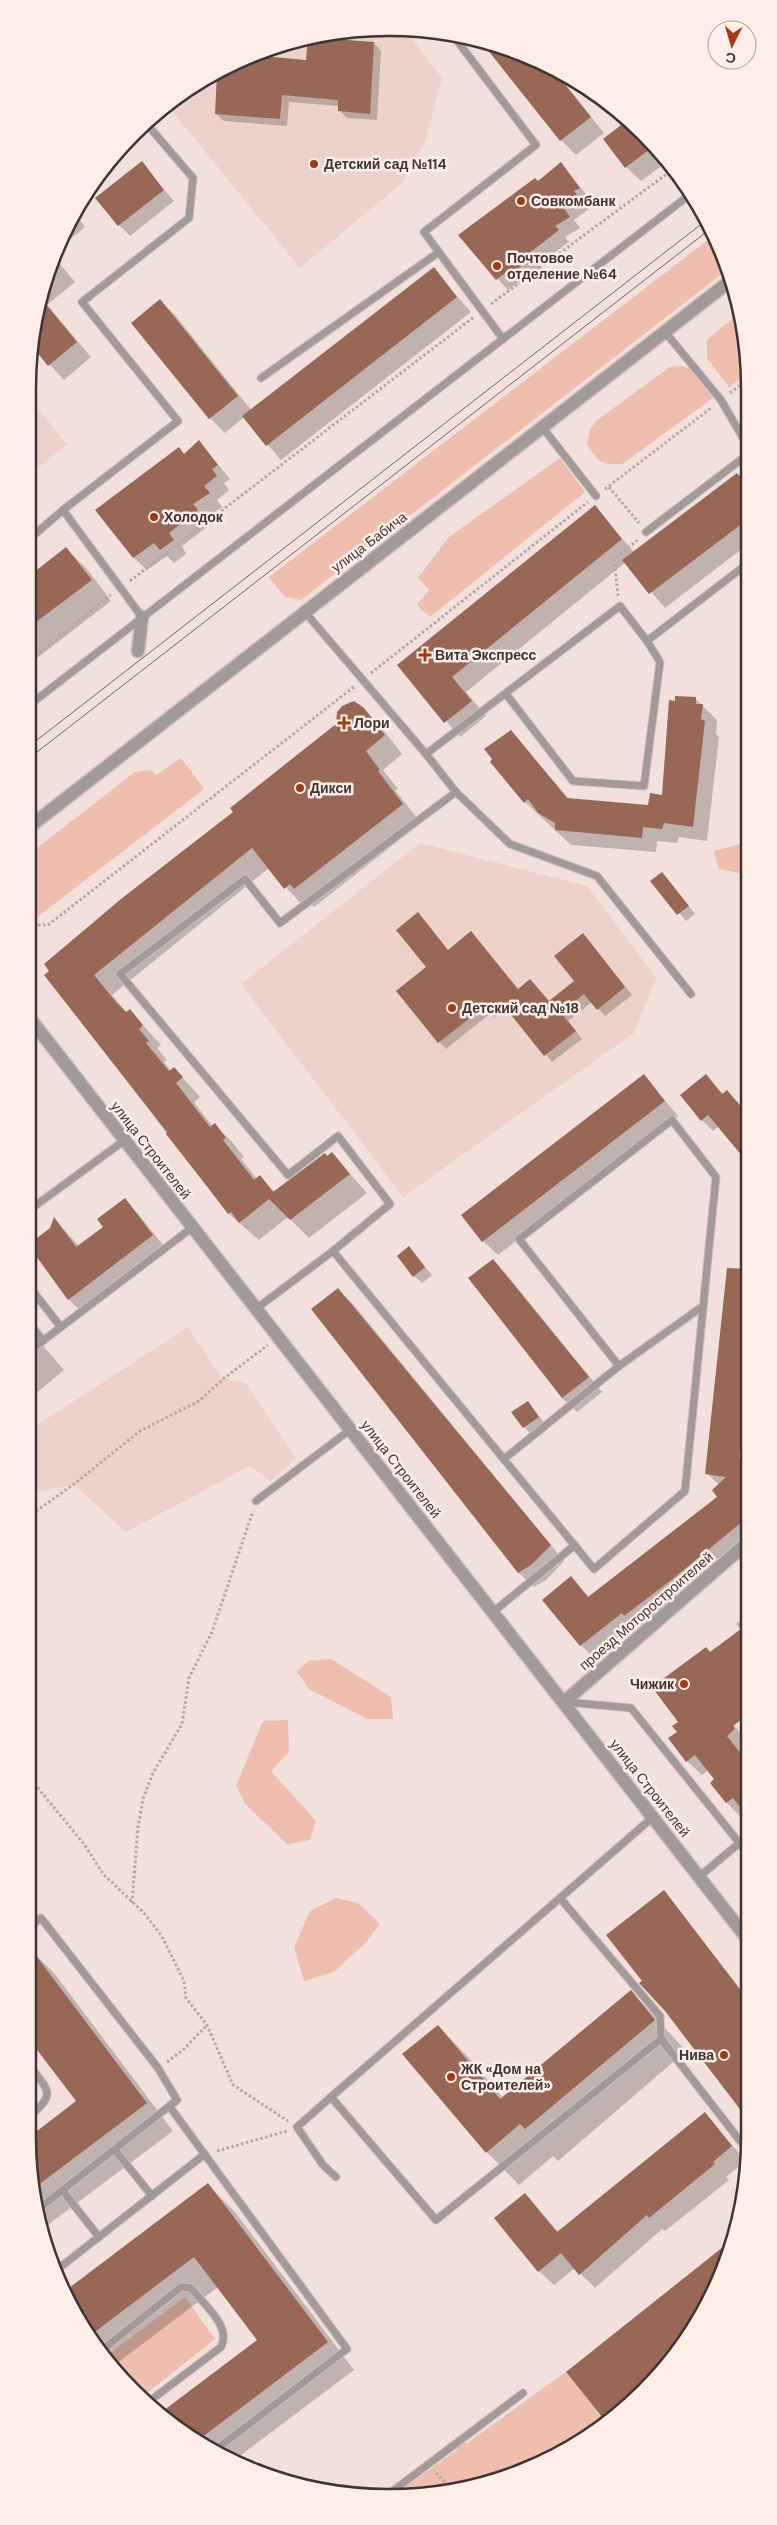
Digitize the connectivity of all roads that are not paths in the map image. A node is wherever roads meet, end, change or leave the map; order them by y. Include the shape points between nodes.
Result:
1 (459, 43) edge
2 (151, 129) edge
3 (685, 199) edge
4 (438, 252) junction
5 (725, 285) edge
6 (665, 332) junction
7 (503, 339) junction
8 (260, 378) dead end
9 (543, 428) junction
10 (741, 435) edge
11 (741, 460) edge
12 (596, 496) road end
13 (63, 510) junction
14 (646, 532) road end
15 (36, 533) edge
16 (741, 569) edge
17 (304, 611) junction
18 (142, 617) junction
19 (647, 641) junction
20 (138, 651) dead end
21 (506, 694) junction
22 (36, 700) edge
23 (426, 754) junction
24 (456, 792) junction
25 (36, 822) edge
26 (691, 994) dead end
27 (36, 1026) edge
28 (124, 1140) junction
29 (36, 1205) edge
30 (193, 1227) junction
31 (333, 1251) junction
32 (36, 1295) edge
33 (703, 1306) junction
34 (257, 1308) junction
35 (60, 1326) junction
36 (36, 1332) edge
37 (43, 1341) junction
38 (36, 1346) edge
39 (619, 1366) junction
40 (351, 1429) junction
41 (504, 1459) junction
42 (256, 1501) road end
43 (574, 1545) junction
44 (741, 1548) edge
45 (493, 1612) junction
46 (564, 1702) junction
47 (654, 1816) junction
48 (740, 1843) joint
49 (700, 1876) junction
50 (560, 1898) junction
51 (36, 1922) edge
52 (741, 1930) edge
53 (661, 2039) junction
54 (36, 2074) edge
55 (331, 2097) junction
56 (170, 2107) junction
57 (36, 2111) edge
58 (741, 2141) edge
59 (115, 2150) junction
60 (206, 2154) junction
61 (336, 2177) dead end
62 (62, 2190) junction
63 (152, 2196) junction
64 (43, 2205) edge
65 (99, 2237) junction
66 (61, 2266) edge
67 (106, 2347) edge
68 (523, 2393) dead end
69 (153, 2398) edge
70 (220, 2446) edge
71 (396, 2489) edge

1 - 4 lane via 536,145 424,232
2 - 13 lane via 193,178 188,218 82,302 178,421
3 - 7 lane
4 - 7 lane
4 - 8 lane
5 - 6 street, улица Бабича
6 - 9 street, улица Бабича
6 - 10 lane via 721,400
7 - 18 lane
9 - 12 lane
9 - 17 street, улица Бабича
11 - 14 lane
13 - 15 lane
13 - 18 lane
16 - 19 lane
17 - 23 lane
17 - 25 street, улица Бабича
18 - 20 street
18 - 22 lane
19 - 21 lane via 620,606
19 - 21 lane via 660,662 644,786 573,781
21 - 23 lane
23 - 24 lane
24 - 26 lane via 510,844 597,876
24 - 31 lane via 280,923 245,880 120,974 288,1175 338,1136 390,1204
27 - 28 street, улица Строителей
28 - 29 lane
28 - 30 street, улица Строителей
30 - 34 street, улица Строителей
30 - 35 lane
31 - 34 lane
31 - 41 lane
32 - 35 lane
33 - 39 lane
33 - 39 lane via 716,1176 672,1120 518,1239
33 - 43 lane via 685,1491 594,1569
34 - 40 street, улица Строителей
35 - 37 lane
36 - 37 lane
37 - 38 lane
39 - 41 lane
40 - 42 lane
40 - 45 street, улица Строителей
41 - 43 lane
43 - 45 lane
44 - 46 street, проезд Моторостроителей
45 - 46 street, улица Строителей
46 - 47 street, улица Строителей
46 - 48 lane via 631,1708
47 - 49 street, улица Строителей
47 - 50 lane
48 - 49 lane
49 - 52 street, улица Строителей
50 - 53 lane via 660,2016
50 - 55 lane
51 - 56 lane via 41,1918 158,2068 177,2096 178,2100
53 - 55 lane via 436,2220
53 - 58 lane
54 - 57 lane via 46,2087 48,2098
55 - 61 lane via 297,2127 323,2165
56 - 59 lane
56 - 60 lane
59 - 62 lane
59 - 63 lane
60 - 63 lane
60 - 70 lane via 347,2348
62 - 64 lane
62 - 65 lane
63 - 65 lane
65 - 66 lane
67 - 69 lane via 181,2287 191,2288 224,2329 225,2339 221,2347
68 - 71 lane

